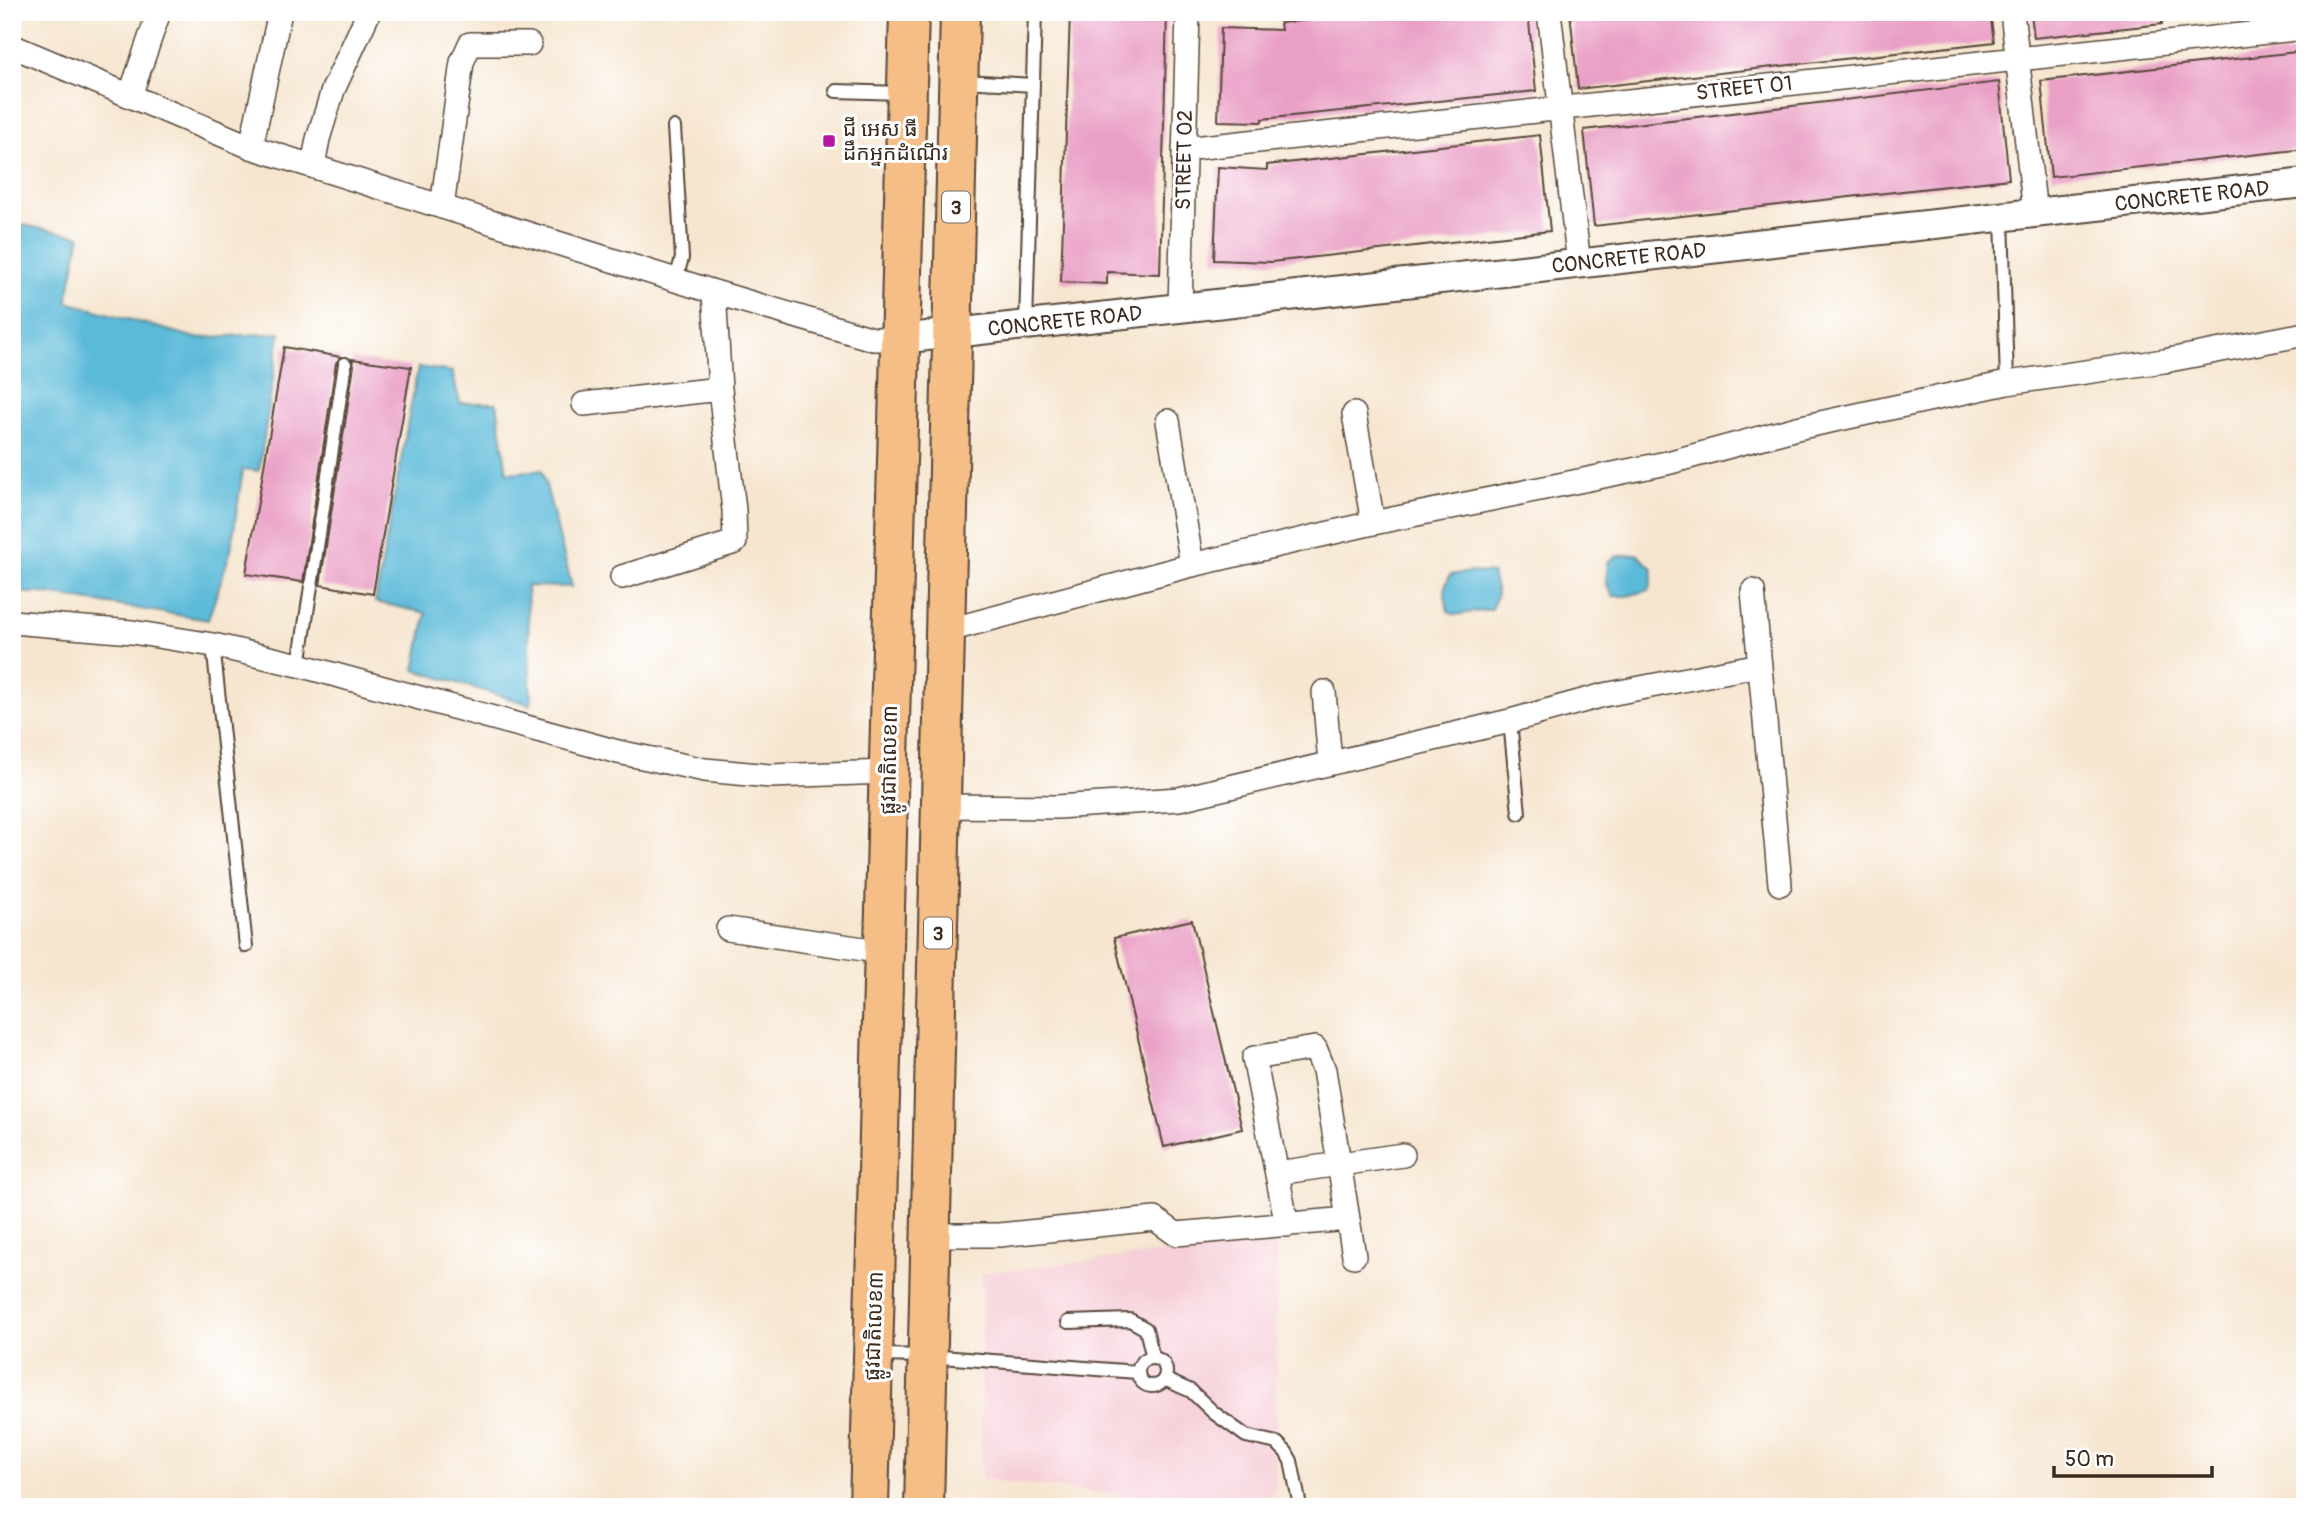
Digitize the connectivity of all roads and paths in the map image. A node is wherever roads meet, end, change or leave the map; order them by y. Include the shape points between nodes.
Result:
1 (159, 12) edge
2 (280, 12) edge
3 (909, 12) edge
4 (960, 12) edge
5 (1035, 12) edge
6 (1188, 12) edge
7 (1549, 12) edge
8 (2012, 12) edge
9 (368, 14) edge
10 (2305, 28) edge
11 (529, 44) dead end
12 (12, 46) edge
13 (2017, 59) junction
14 (959, 80) junction
15 (1033, 85) junction
16 (836, 91) dead end
17 (907, 93) junction
18 (130, 96) junction
19 (1561, 108) junction
20 (674, 127) dead end
21 (251, 146) junction
22 (1184, 149) junction
23 (313, 165) junction
24 (2305, 183) edge
25 (442, 207) junction
26 (2035, 213) junction
27 (2001, 217) junction
28 (1579, 264) junction
29 (676, 279) junction
30 (714, 292) junction
31 (1180, 308) junction
32 (1026, 325) junction
33 (952, 333) junction
34 (2305, 334) edge
35 (900, 339) junction
36 (345, 364) dead end
37 (2007, 383) junction
38 (720, 389) junction
39 (584, 404) dead end
40 (1354, 414) dead end
41 (1168, 421) dead end
42 (1373, 523) junction
43 (1192, 565) junction
44 (622, 577) dead end
45 (1753, 591) dead end
46 (12, 622) edge
47 (945, 631) junction
48 (213, 645) junction
49 (299, 665) junction
50 (1760, 665) junction
51 (1324, 692) dead end
52 (1510, 720) junction
53 (1330, 763) junction
54 (889, 772) junction
55 (941, 806) junction
56 (1519, 813) dead end
57 (1780, 884) dead end
58 (728, 929) dead end
59 (246, 946) dead end
60 (884, 952) junction
61 (1403, 1155) dead end
62 (1339, 1164) junction
63 (1277, 1173) junction
64 (1348, 1219) junction
65 (1287, 1225) junction
66 (930, 1235) junction
67 (1354, 1256) dead end
68 (1068, 1322) dead end
69 (873, 1355) junction
70 (928, 1356) junction
71 (1153, 1358) junction
72 (1137, 1371) junction
73 (1164, 1379) junction
74 (1299, 1501) dead end
75 (869, 1507) edge
76 (924, 1507) edge

1 - 18 street
2 - 21 street
3 - 17 highway, ផ្លូវជាតិលេខ៣
4 - 14 highway, 3
5 - 15 lane
6 - 22 street, STREET 02
7 - 19 street
8 - 13 street
9 - 23 street via 333,90
10 - 13 street, STREET 01
11 - 25 street via 470,44 462,62
12 - 18 street
13 - 19 street, STREET 01
13 - 26 street
14 - 15 lane
14 - 33 highway, 3
15 - 32 lane
16 - 17 lane
17 - 35 highway, ផ្លូវជាតិលេខ៣
18 - 21 street
19 - 22 street, STREET 01
19 - 28 street
20 - 29 lane via 682,258
21 - 23 street
22 - 31 street, STREET 02
23 - 25 street
24 - 26 street, CONCRETE ROAD
25 - 29 street
26 - 27 street, CONCRETE ROAD
27 - 28 street, CONCRETE ROAD
27 - 37 lane
28 - 31 street, CONCRETE ROAD
29 - 30 street
30 - 35 street via 873,339
30 - 38 street
31 - 32 street, CONCRETE ROAD
32 - 33 street, CONCRETE ROAD
33 - 35 street, CONCRETE ROAD
33 - 47 highway, 3
34 - 37 street via 2164,361
35 - 54 highway, ផ្លូវជាតិលេខ៣
36 - 49 lane
37 - 42 street via 1797,428 1667,463
38 - 39 street
38 - 44 street via 735,542
40 - 42 street
41 - 43 street
42 - 43 street
43 - 47 street
45 - 50 street
46 - 48 street via 132,632
47 - 55 highway, 3
48 - 49 street
48 - 59 lane
49 - 54 street via 705,770 770,776
50 - 52 street via 1604,695
50 - 57 street
51 - 53 street
52 - 53 street
52 - 56 lane
53 - 55 street via 1179,799 1056,807
54 - 60 highway, ផ្លូវជាតិលេខ៣
55 - 66 highway, 3
58 - 60 street
60 - 69 highway, ផ្លូវជាតិលេខ៣
61 - 62 street
62 - 63 street
62 - 63 street via 1324,1070 1315,1048 1254,1058
62 - 64 street
63 - 65 street
64 - 65 street
64 - 67 street
65 - 66 street via 1176,1234 1155,1219 999,1235
66 - 70 highway, 3
68 - 71 lane via 1130,1320 1146,1329
69 - 70 lane
69 - 75 highway, ផ្លូវជាតិលេខ៣
70 - 72 lane
70 - 76 highway, 3
71 - 72 lane via 1142,1361
71 - 73 lane via 1164,1365
72 - 73 lane via 1148,1385
73 - 74 lane via 1191,1391 1246,1436 1277,1443 1291,1461

